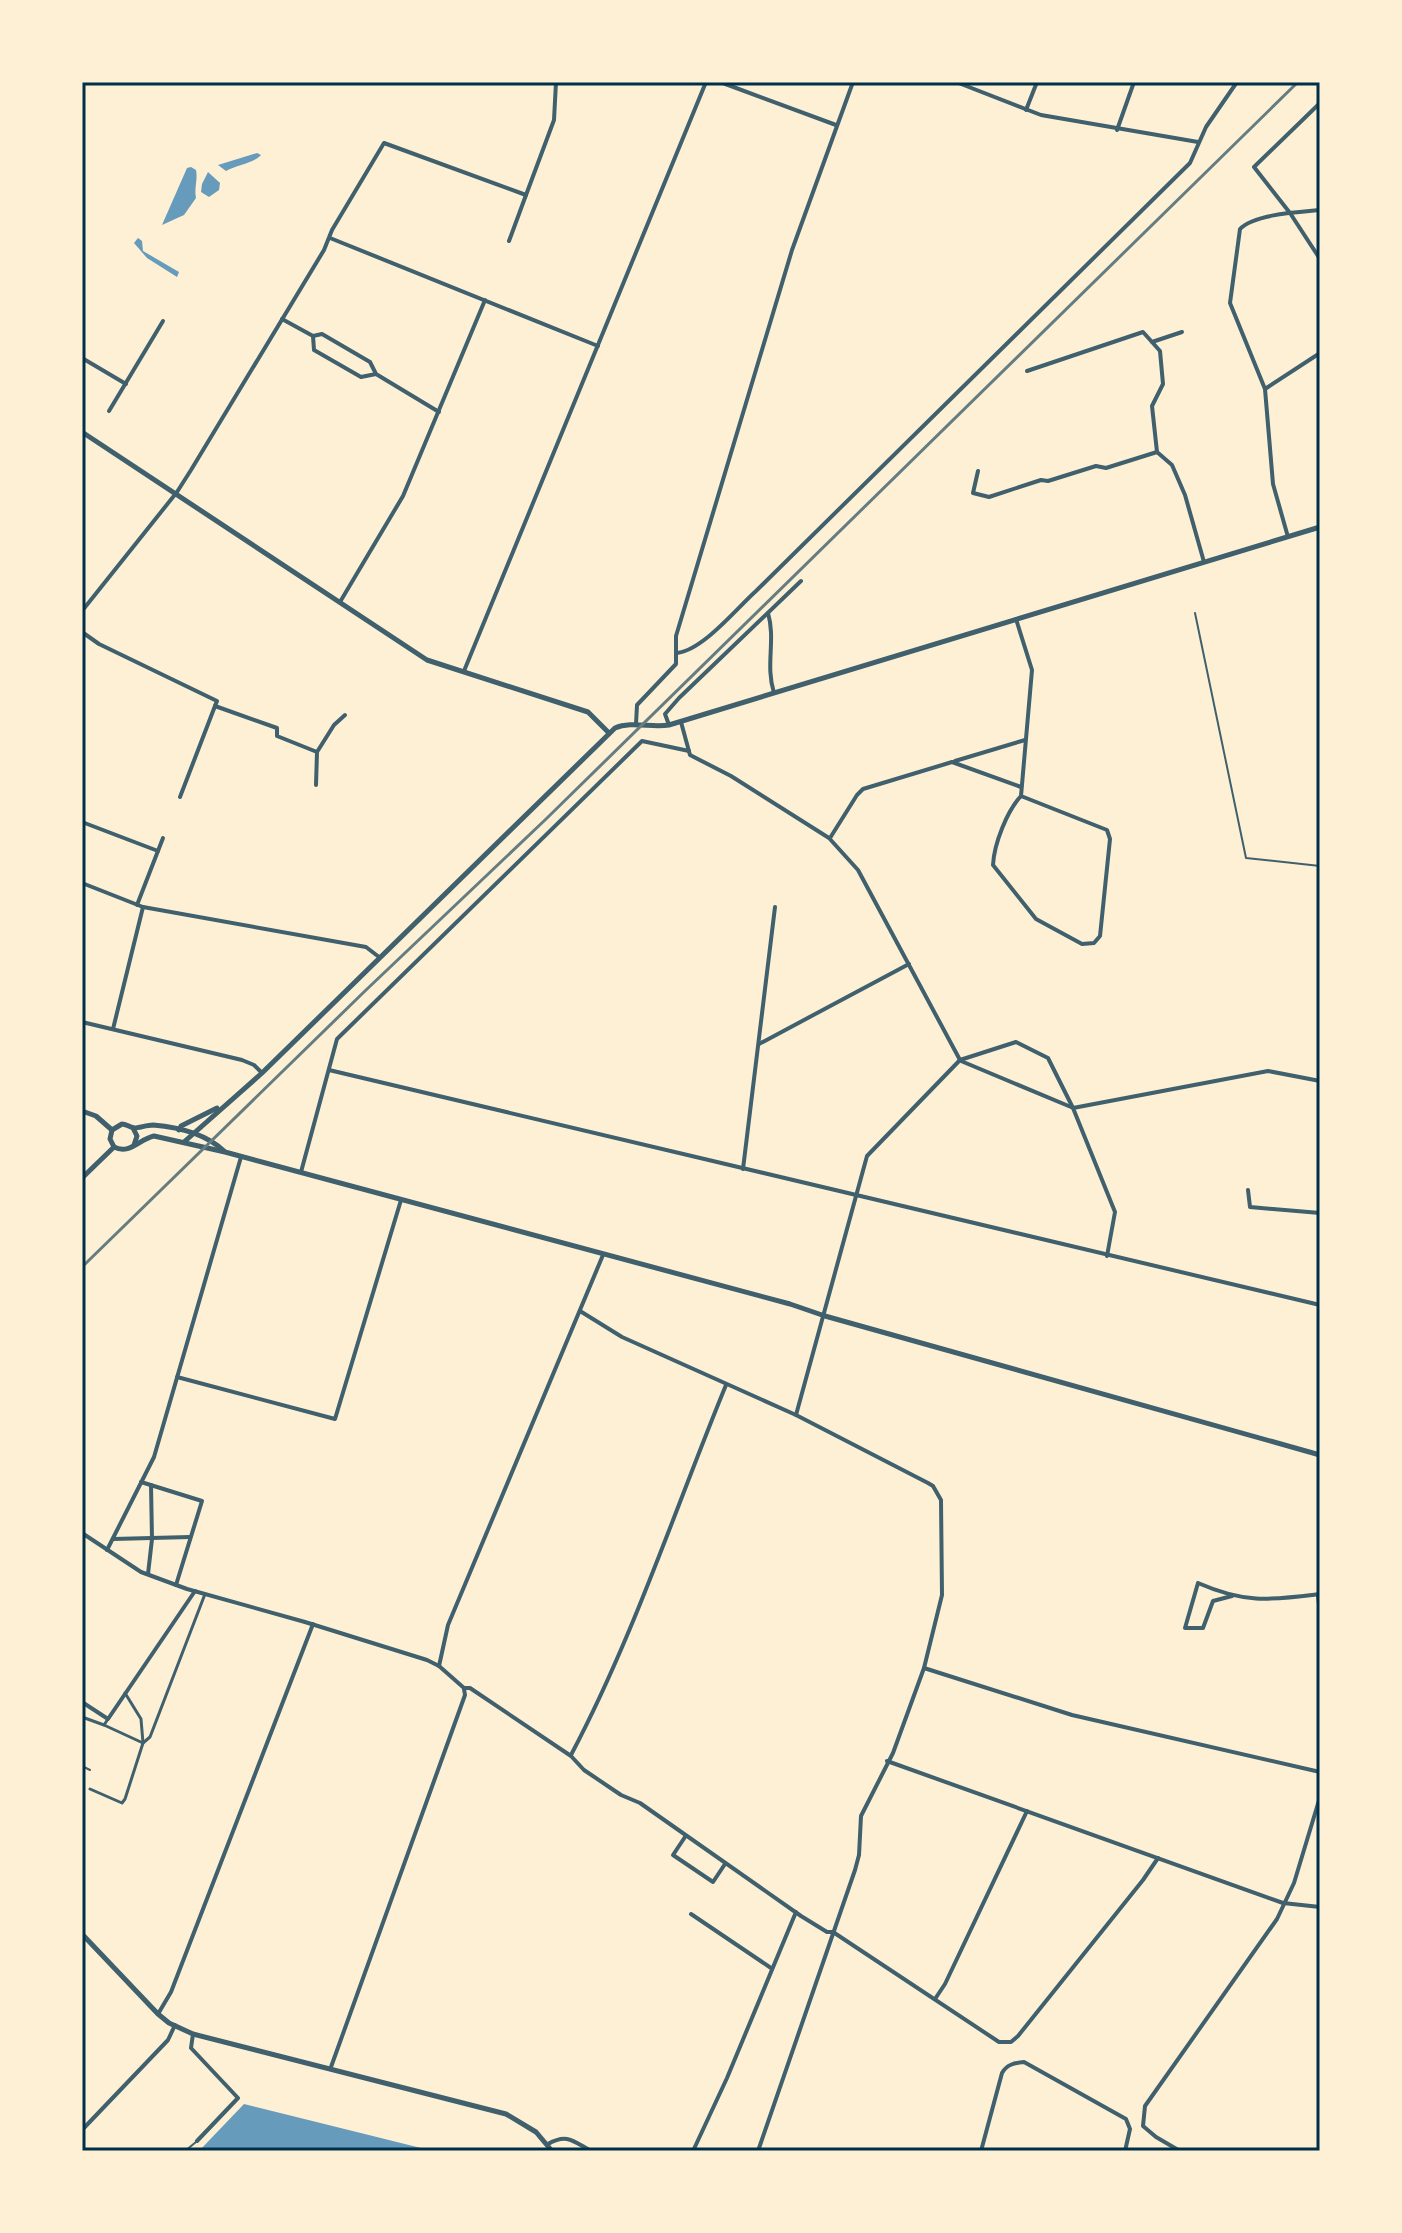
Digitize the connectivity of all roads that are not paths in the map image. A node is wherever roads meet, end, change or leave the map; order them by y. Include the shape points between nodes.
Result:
1 (556, 82) edge
2 (706, 82) edge
3 (720, 82) edge
4 (853, 82) edge
5 (956, 82) edge
6 (1037, 82) edge
7 (1134, 82) edge
8 (1237, 82) edge
9 (1320, 103) edge
10 (1026, 110) junction
11 (836, 125) junction
12 (1117, 130) junction
13 (1198, 142) junction
14 (526, 195) junction
15 (1320, 210) edge
16 (1290, 213) junction
17 (329, 237) junction
18 (509, 241) dead end
19 (1320, 259) edge
20 (485, 300) junction
21 (282, 319) junction
22 (163, 321) dead end
23 (1182, 332) dead end
24 (313, 336) junction
25 (1152, 342) junction
26 (598, 346) junction
27 (1320, 353) edge
28 (82, 358) edge
29 (1027, 371) dead end
30 (376, 374) junction
31 (126, 384) junction
32 (1265, 389) junction
33 (109, 411) dead end
34 (439, 412) junction
35 (82, 432) edge
36 (1157, 452) junction
37 (978, 471) dead end
38 (177, 492) junction
39 (1320, 527) edge
40 (1288, 537) junction
41 (1204, 562) junction
42 (801, 581) dead end
43 (340, 602) junction
44 (82, 611) edge
45 (768, 613) junction
46 (1195, 613) dead end
47 (1016, 619) junction
48 (82, 632) edge
49 (677, 653) junction
50 (464, 671) junction
51 (775, 695) junction
52 (215, 706) junction
53 (345, 715) dead end
54 (681, 722) junction
55 (669, 725) junction
56 (636, 726) junction
57 (609, 733) junction
58 (1025, 740) junction
59 (689, 751) junction
60 (317, 752) junction
61 (952, 762) junction
62 (316, 785) dead end
63 (1021, 787) junction
64 (1021, 796) junction
65 (180, 797) dead end
66 (82, 822) edge
67 (163, 838) dead end
68 (829, 838) junction
69 (158, 851) junction
70 (1320, 866) edge
71 (82, 883) edge
72 (140, 906) junction
73 (775, 907) dead end
74 (379, 957) junction
75 (909, 964) junction
76 (82, 1022) edge
77 (113, 1029) junction
78 (759, 1044) junction
79 (960, 1060) junction
80 (329, 1070) junction
81 (262, 1073) junction
82 (1320, 1081) edge
83 (226, 1105) junction
84 (1073, 1108) junction
85 (82, 1111) edge
86 (133, 1128) junction
87 (112, 1130) junction
88 (179, 1130) junction
89 (192, 1133) junction
90 (184, 1142) junction
91 (133, 1146) junction
92 (114, 1147) junction
93 (225, 1152) junction
94 (241, 1157) junction
95 (743, 1169) junction
96 (301, 1172) junction
97 (82, 1178) edge
98 (1248, 1190) dead end
99 (857, 1196) junction
100 (401, 1200) junction
101 (1320, 1213) edge
102 (603, 1255) junction
103 (1107, 1256) junction
104 (1320, 1305) edge
105 (580, 1311) junction
106 (825, 1316) junction
107 (177, 1377) junction
108 (726, 1385) junction
109 (796, 1415) junction
110 (1320, 1455) edge
111 (141, 1482) junction
112 (151, 1485) junction
113 (83, 1534) edge
114 (191, 1537) junction
115 (113, 1539) junction
116 (152, 1539) junction
117 (107, 1550) junction
118 (148, 1575) junction
119 (176, 1585) junction
120 (195, 1591) junction
121 (205, 1594) junction
122 (1319, 1594) edge
123 (1232, 1596) junction
124 (1320, 1613) edge
125 (313, 1624) junction
126 (439, 1666) junction
127 (924, 1668) junction
128 (464, 1688) junction
129 (125, 1693) junction
130 (82, 1702) edge
131 (82, 1717) edge
132 (108, 1719) junction
133 (104, 1725) junction
134 (143, 1743) junction
135 (571, 1756) junction
136 (887, 1761) junction
137 (82, 1766) edge
138 (90, 1770) dead end
139 (1320, 1772) edge
140 (90, 1789) dead end
141 (1320, 1797) edge
142 (1027, 1811) junction
143 (685, 1837) junction
144 (1158, 1858) junction
145 (725, 1864) junction
146 (1283, 1903) junction
147 (1320, 1907) edge
148 (796, 1912) junction
149 (691, 1914) dead end
150 (833, 1932) junction
151 (82, 1934) edge
152 (771, 1968) junction
153 (934, 1999) junction
154 (158, 2014) junction
155 (175, 2025) junction
156 (193, 2034) junction
157 (331, 2067) junction
158 (82, 2130) edge
159 (197, 2141) joint
160 (548, 2144) junction
161 (185, 2151) edge
162 (552, 2151) edge
163 (591, 2151) edge
164 (693, 2151) edge
165 (758, 2151) edge
166 (981, 2151) edge
167 (1125, 2151) edge
168 (1180, 2151) edge

1 - 14 street via 554,120
2 - 26 street
3 - 11 street
4 - 11 street
5 - 10 street
6 - 10 street
7 - 12 street
8 - 13 street
9 - 16 street via 1254,167
10 - 12 street
11 - 49 street via 782,282 676,636
12 - 13 street
13 - 49 street via 1190,163 756,591 701,642
14 - 17 street via 384,143
14 - 18 street
15 - 16 street
16 - 19 street
16 - 32 street via 1240,229 1230,303
17 - 20 street
17 - 21 street
20 - 26 street
20 - 34 street
21 - 24 street
21 - 38 street
22 - 31 street
23 - 25 street
24 - 30 street via 322,334 370,362
24 - 30 street via 314,350 361,377
25 - 29 street via 1143,332
25 - 36 street via 1160,351 1163,384 1152,406
26 - 50 street
27 - 32 street
28 - 31 street
30 - 34 street
31 - 33 street
32 - 40 street via 1273,484
34 - 43 street via 403,496
35 - 38 street
36 - 37 street via 989,497 973,493
36 - 41 street via 1172,465
38 - 43 street
38 - 44 street
39 - 40 street
40 - 41 street
41 - 47 street
42 - 45 street
43 - 50 street via 427,660
45 - 51 street via 769,675
45 - 55 street via 679,698 665,714
46 - 70 lane via 1246,858
47 - 51 street
47 - 58 street via 1032,670
48 - 52 street via 217,701
49 - 56 street via 672,670 637,705
50 - 57 street via 588,712
51 - 54 street
52 - 60 street via 277,728 277,736
52 - 65 street
53 - 60 street
54 - 55 street
54 - 59 street
55 - 56 street
56 - 57 street via 622,725
57 - 74 street
58 - 61 street
58 - 63 street
59 - 68 street
59 - 80 street via 642,741 337,1039
60 - 62 street
61 - 63 street
61 - 68 street via 863,789
63 - 64 street
64 - 64 street via 993,865 1036,919 1082,944 1094,943 1100,936 1107,830
66 - 69 street
67 - 69 street
68 - 75 street via 858,870
69 - 72 street
71 - 72 street
72 - 74 street via 366,947
72 - 77 street
73 - 78 street
74 - 81 street
75 - 78 street
75 - 79 street
76 - 77 street
77 - 81 street via 242,1060
78 - 95 street
79 - 84 street
79 - 84 street via 1016,1042 1048,1058
79 - 99 street via 867,1156
80 - 95 street
80 - 96 street
81 - 83 street
82 - 84 street via 1268,1071
83 - 88 street
83 - 89 street
84 - 103 street via 1115,1212
85 - 87 street
86 - 87 street via 122,1124
86 - 88 street
86 - 91 street
87 - 92 street
88 - 89 street
89 - 90 street
89 - 93 street
90 - 91 street via 154,1136
90 - 93 street
91 - 92 street via 123,1151
92 - 97 street
93 - 94 street
94 - 96 street
94 - 107 street
95 - 99 street
96 - 100 street
98 - 101 street via 1250,1207
99 - 103 street
99 - 106 street
100 - 102 street
100 - 107 street via 335,1419
102 - 105 street
102 - 106 street
103 - 104 street
105 - 108 street via 622,1337
105 - 126 street via 448,1625
106 - 109 street
106 - 110 street
107 - 111 street via 154,1457
108 - 109 street
108 - 135 street via 636,1611
109 - 127 street via 928,1483 941,1500 942,1595
111 - 112 street
111 - 115 street
112 - 114 street via 202,1501
112 - 116 street
113 - 117 street
114 - 116 street
114 - 119 street
115 - 116 street
115 - 117 street
116 - 118 street
117 - 118 street
118 - 119 street
119 - 120 street
120 - 121 street
120 - 129 street
121 - 125 street
121 - 134 street via 150,1737
122 - 123 street via 1259,1600
122 - 124 street
123 - 123 street via 1198,1583 1185,1628 1203,1628 1213,1601
125 - 126 street
125 - 154 street
126 - 128 street
127 - 136 street
127 - 139 street via 1072,1715
128 - 135 street
128 - 157 street
129 - 132 street
129 - 134 street via 141,1719
130 - 132 street
131 - 133 street
132 - 133 street
133 - 134 street
134 - 140 street via 122,1803
135 - 143 street
136 - 142 street
136 - 150 street via 861,1816 859,1855
137 - 138 lane
141 - 146 street
142 - 144 street
142 - 153 street
143 - 145 street
143 - 145 street via 673,1855 713,1882
144 - 146 street
144 - 153 street via 1011,2042 999,2042
145 - 148 street
146 - 147 street
146 - 168 street via 1277,1919 1145,2106 1143,2126
148 - 150 street
148 - 152 street
149 - 152 street
150 - 153 street
150 - 165 street
151 - 154 street
152 - 164 street
154 - 155 street
155 - 156 street
155 - 158 street via 168,2040
156 - 157 street
156 - 159 street via 191,2048 238,2098
157 - 160 street via 506,2114
159 - 161 lane
160 - 162 street
160 - 163 street via 568,2139
166 - 167 street via 1002,2073 1024,2062 1126,2119 1130,2129

